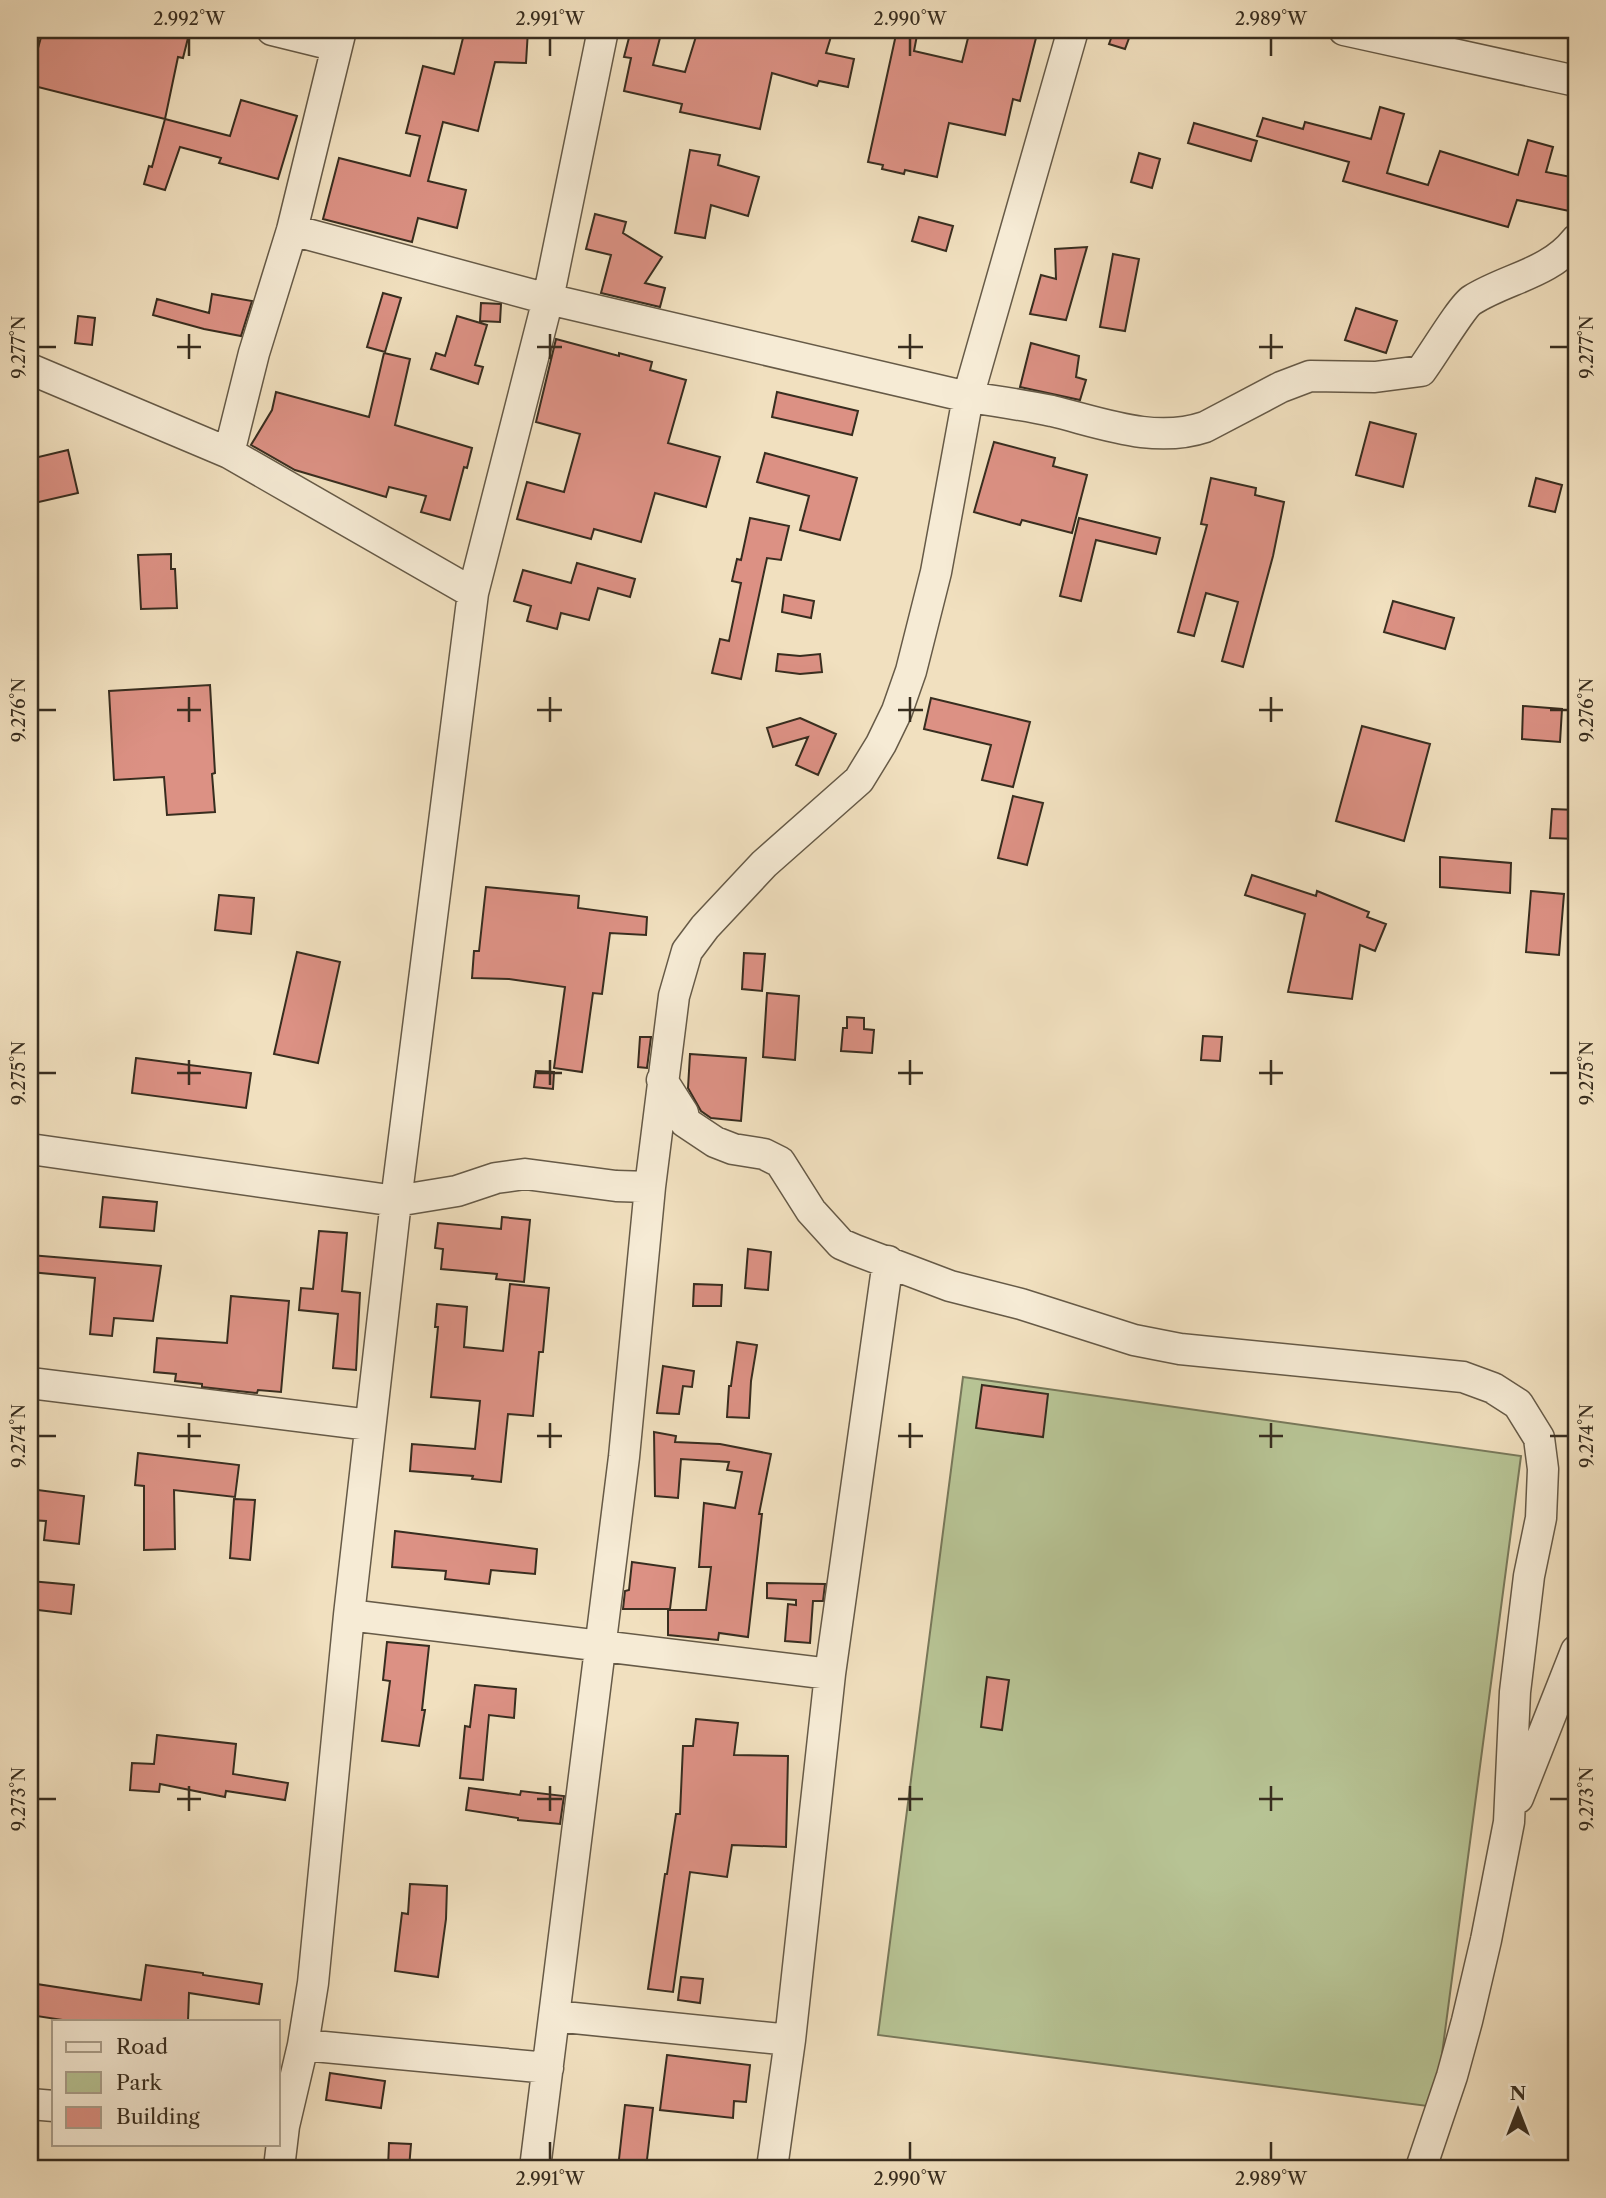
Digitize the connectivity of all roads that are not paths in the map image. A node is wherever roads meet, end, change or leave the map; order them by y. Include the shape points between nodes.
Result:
1 (272, 30) edge
2 (603, 30) edge
3 (1073, 30) edge
4 (1344, 30) edge
5 (339, 38) edge
6 (1576, 81) edge
7 (292, 230) junction
8 (1576, 240) edge
9 (548, 299) junction
10 (30, 369) edge
11 (968, 397) junction
12 (229, 453) junction
13 (473, 593) junction
14 (662, 1080) junction
15 (30, 1149) edge
16 (650, 1187) junction
17 (396, 1202) junction
18 (888, 1261) junction
19 (30, 1384) edge
20 (370, 1425) junction
21 (349, 1615) junction
22 (601, 1646) junction
23 (1576, 1651) edge
24 (830, 1674) junction
25 (1509, 1822) junction
26 (554, 2016) junction
27 (790, 2040) junction
28 (303, 2046) junction
29 (548, 2068) junction
30 (30, 2104) edge
31 (52, 2106) edge
32 (281, 2126) edge
33 (279, 2168) edge
34 (535, 2168) edge
35 (772, 2168) edge
36 (1421, 2168) edge

1 - 5 street
2 - 9 street
3 - 11 street
4 - 6 street
5 - 7 street
7 - 9 street
7 - 12 street
8 - 11 street via 1531,274 1470,301 1421,371 1375,377 1310,376 1191,432 1133,431
9 - 11 street
9 - 13 street
10 - 12 street
11 - 14 street via 936,572 897,711 859,780 764,864 687,951 674,996
12 - 13 street
13 - 17 street
14 - 16 street
14 - 18 street via 685,1122 715,1142 780,1161 801,1199 841,1244
15 - 17 street
16 - 17 street via 525,1174
16 - 22 street
17 - 20 street
18 - 24 street
18 - 25 street via 950,1286 1134,1340 1180,1349 1454,1375 1493,1388 1518,1404 1539,1438 1543,1469 1541,1518 1516,1692
19 - 20 street
20 - 21 street
21 - 22 street
21 - 28 street
22 - 24 street
22 - 26 street
23 - 25 street
24 - 27 street
25 - 36 street via 1467,2021
26 - 27 street
26 - 29 street
27 - 35 street
28 - 29 street
28 - 32 street
29 - 34 street
30 - 31 street
32 - 33 street

